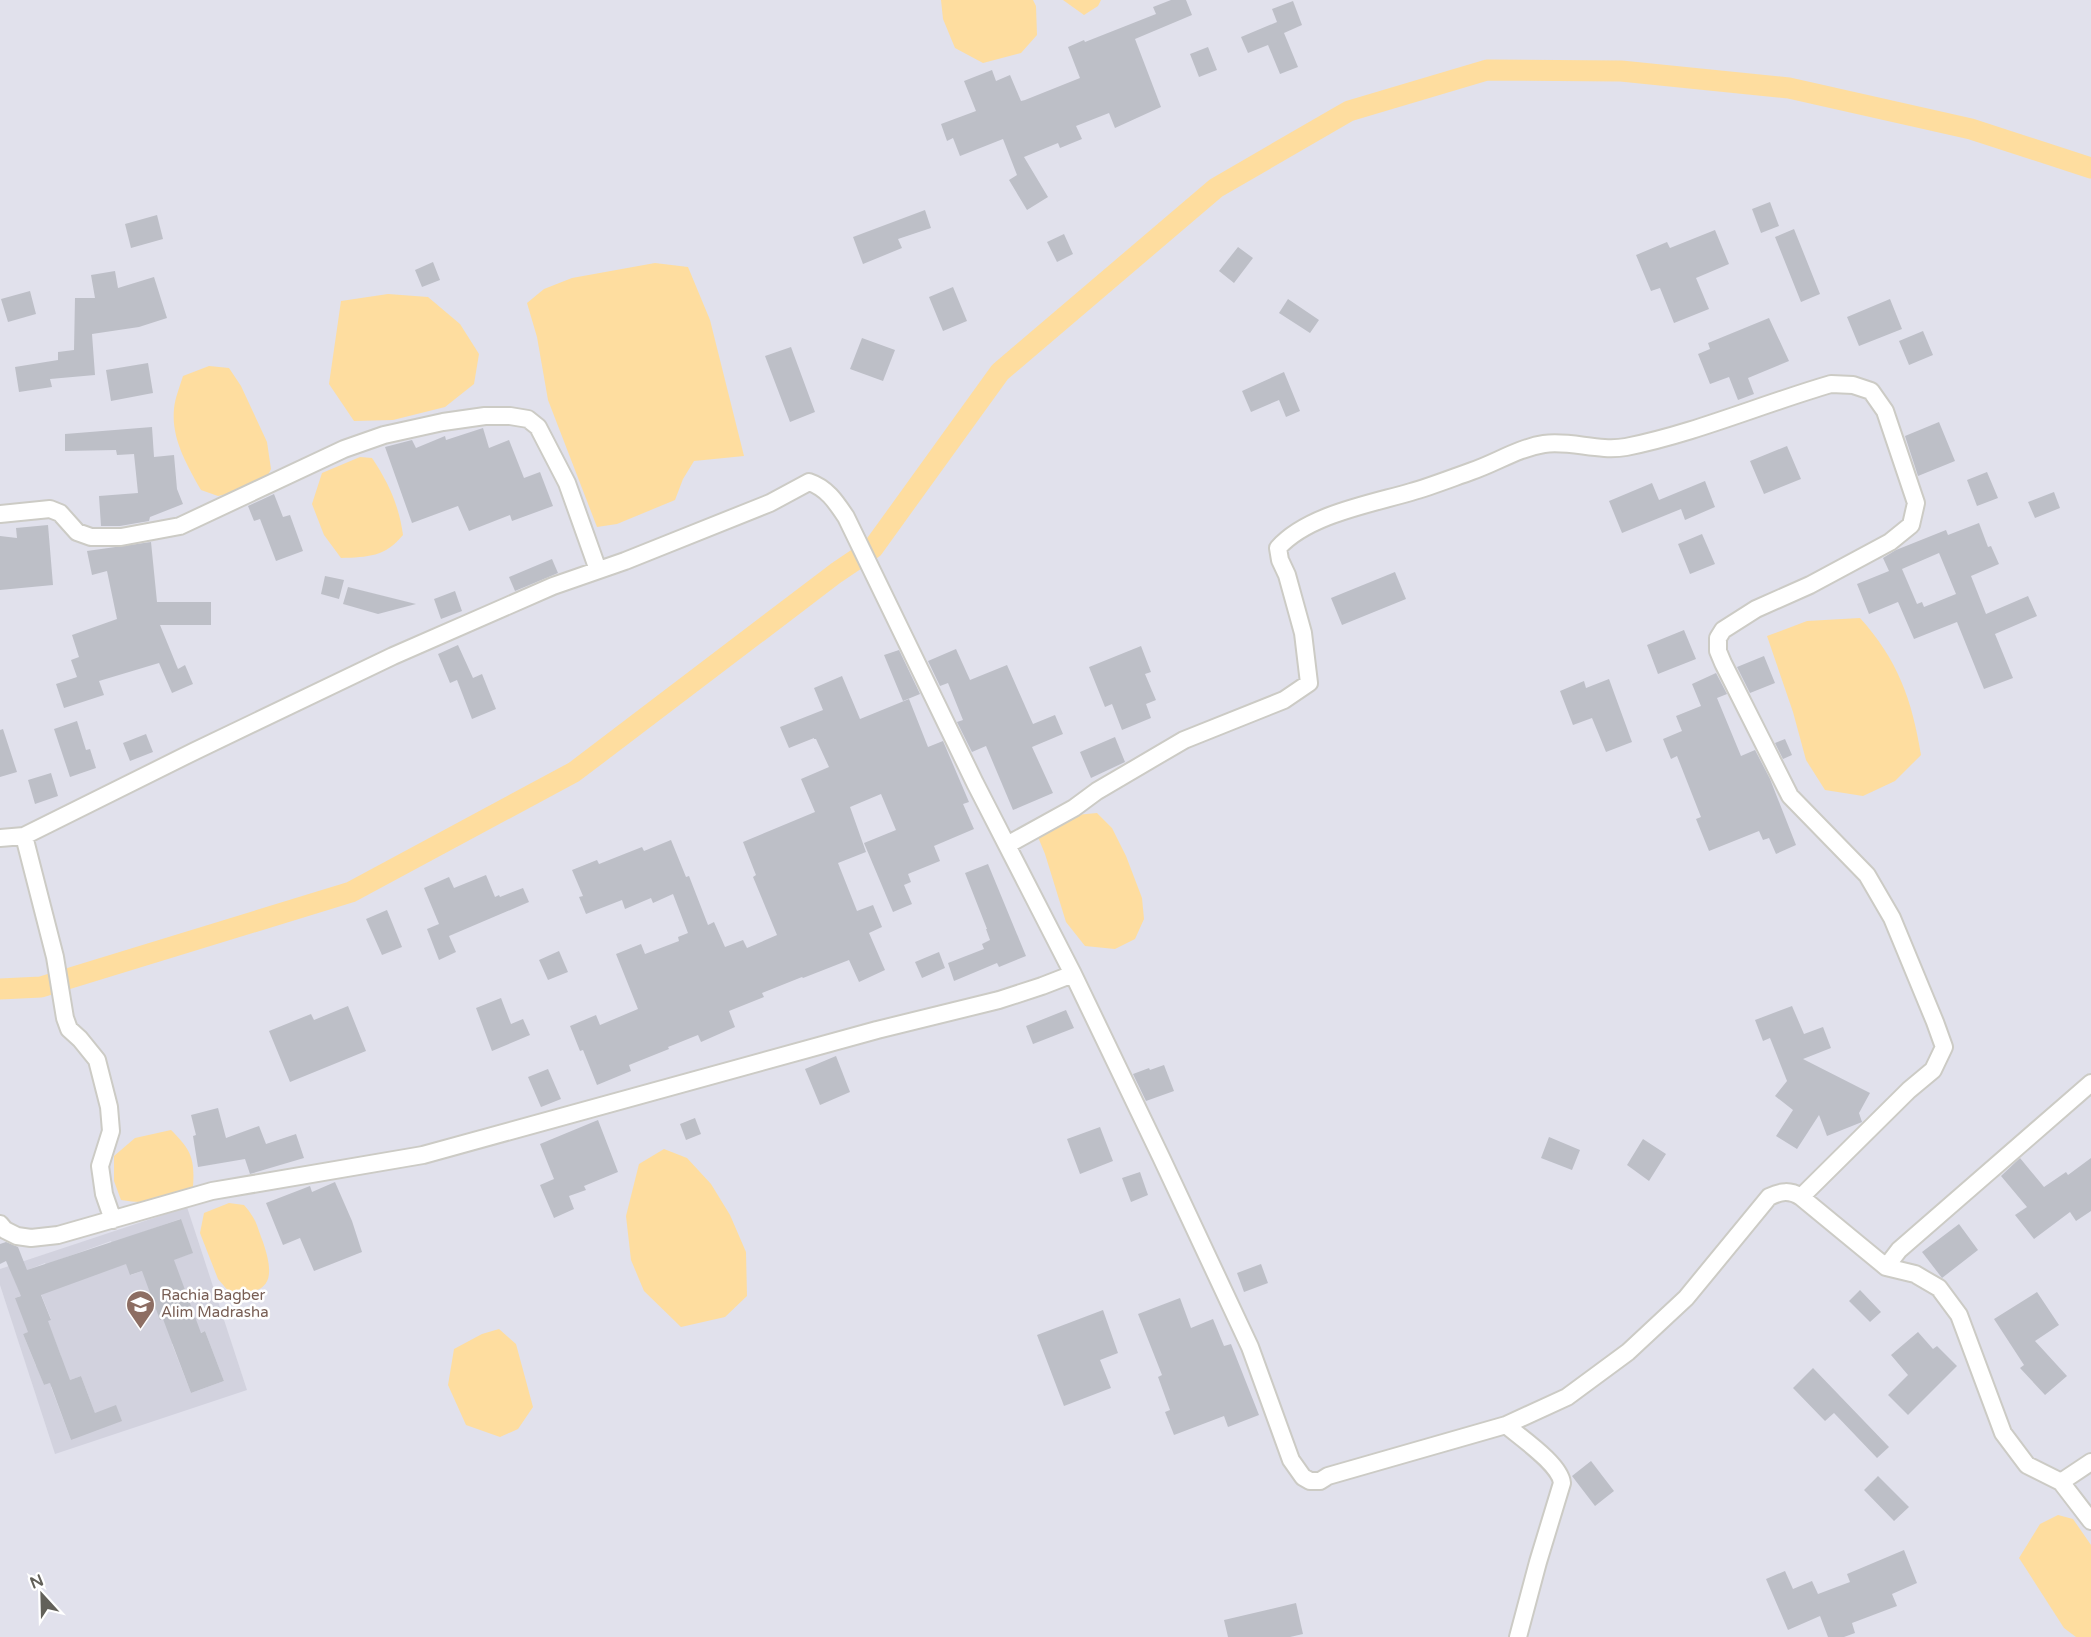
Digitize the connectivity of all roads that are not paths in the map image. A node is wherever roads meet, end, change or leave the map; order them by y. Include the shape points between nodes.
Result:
1 (0, 514) edge
2 (598, 570) junction
3 (24, 836) junction
4 (0, 838) edge
5 (1007, 845) junction
6 (1073, 974) junction
7 (2091, 1083) edge
8 (1802, 1197) junction
9 (113, 1220) junction
10 (0, 1224) edge
11 (1886, 1267) junction
12 (1506, 1425) junction
13 (2091, 1462) edge
14 (2061, 1482) junction
15 (2091, 1521) edge
16 (1518, 1637) edge

1 - 2 street via 50,509 60,513 76,532 92,537 162,530 180,526 344,449 384,435 485,416 510,416 528,419 538,427 567,483
2 - 3 street via 393,656
2 - 5 street via 770,503 810,482 818,485 830,494 846,517
3 - 4 street
3 - 9 street via 55,957 65,1018 69,1029 97,1060 109,1107 111,1131 100,1166
5 - 6 street
5 - 8 street via 1184,740 1284,700 1309,683 1303,633 1278,548 1307,527 1353,507 1413,492 1545,444 1624,447 1831,384 1871,391 1885,411 1916,503 1911,525 1890,542 1756,609 1723,630 1718,638 1723,663 1790,796 1867,875 1892,918 1944,1047 1933,1070
6 - 9 street via 999,1000 423,1155 212,1191
6 - 12 street via 1250,1347 1291,1460 1303,1477 1320,1481
7 - 11 street via 1899,1250
8 - 11 street
8 - 12 street via 1793,1192 1769,1197 1686,1298 1629,1352 1567,1396
9 - 10 street via 31,1238 17,1236
11 - 14 street via 1915,1274 1939,1288 1959,1315 2003,1432 2027,1465
12 - 16 street via 1554,1467 1562,1483
13 - 14 street
14 - 15 street

